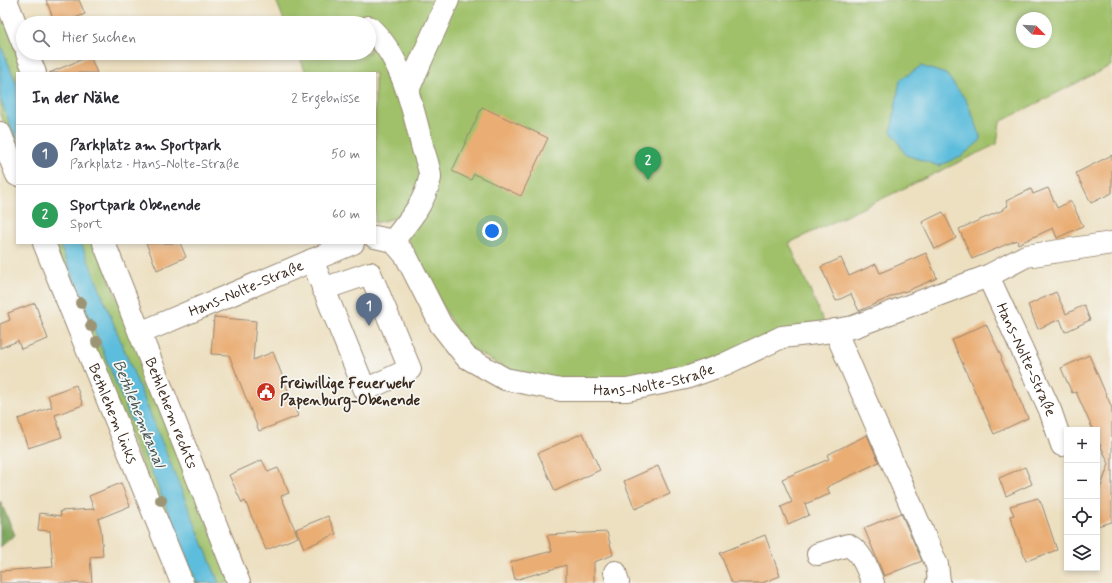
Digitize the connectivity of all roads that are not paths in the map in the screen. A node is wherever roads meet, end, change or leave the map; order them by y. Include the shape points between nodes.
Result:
1 (6, 0) edge
2 (448, 0) edge
3 (16, 25) edge
4 (376, 33) edge
5 (30, 60) edge
6 (35, 72) edge
7 (408, 90) junction
8 (0, 133) edge
9 (16, 173) edge
10 (384, 239) edge
11 (1112, 243) edge
12 (44, 244) edge
13 (104, 244) edge
14 (351, 244) edge
15 (312, 260) junction
16 (988, 276) junction
17 (323, 289) junction
18 (835, 330) junction
19 (140, 333) junction
20 (1062, 445) dead end
21 (818, 554) dead end
22 (182, 583) edge
23 (239, 583) edge
24 (873, 583) edge
25 (936, 583) edge

1 - 3 street
2 - 7 street
4 - 7 street via 394,60
5 - 6 street
7 - 10 street via 430,176 421,205
8 - 9 street
10 - 18 street, Hans-Nolte-Straße via 406,256 441,325 466,357 505,379 554,389 627,390 686,378 725,364 782,337
11 - 16 street, Hans-Nolte-Straße via 1026,256
12 - 22 street, Bethlehem links
13 - 19 street, Bethlehem rechts
14 - 15 street, Hans-Nolte-Straße
15 - 17 street
15 - 19 street, Hans-Nolte-Straße
16 - 18 street, Hans-Nolte-Straße via 853,326
16 - 20 street, Hans-Nolte-Straße via 1050,410
17 - 17 street via 365,390 410,369 370,273
18 - 25 street via 938,565 939,581
19 - 23 street, Bethlehem rechts
21 - 24 street via 848,545 861,556

